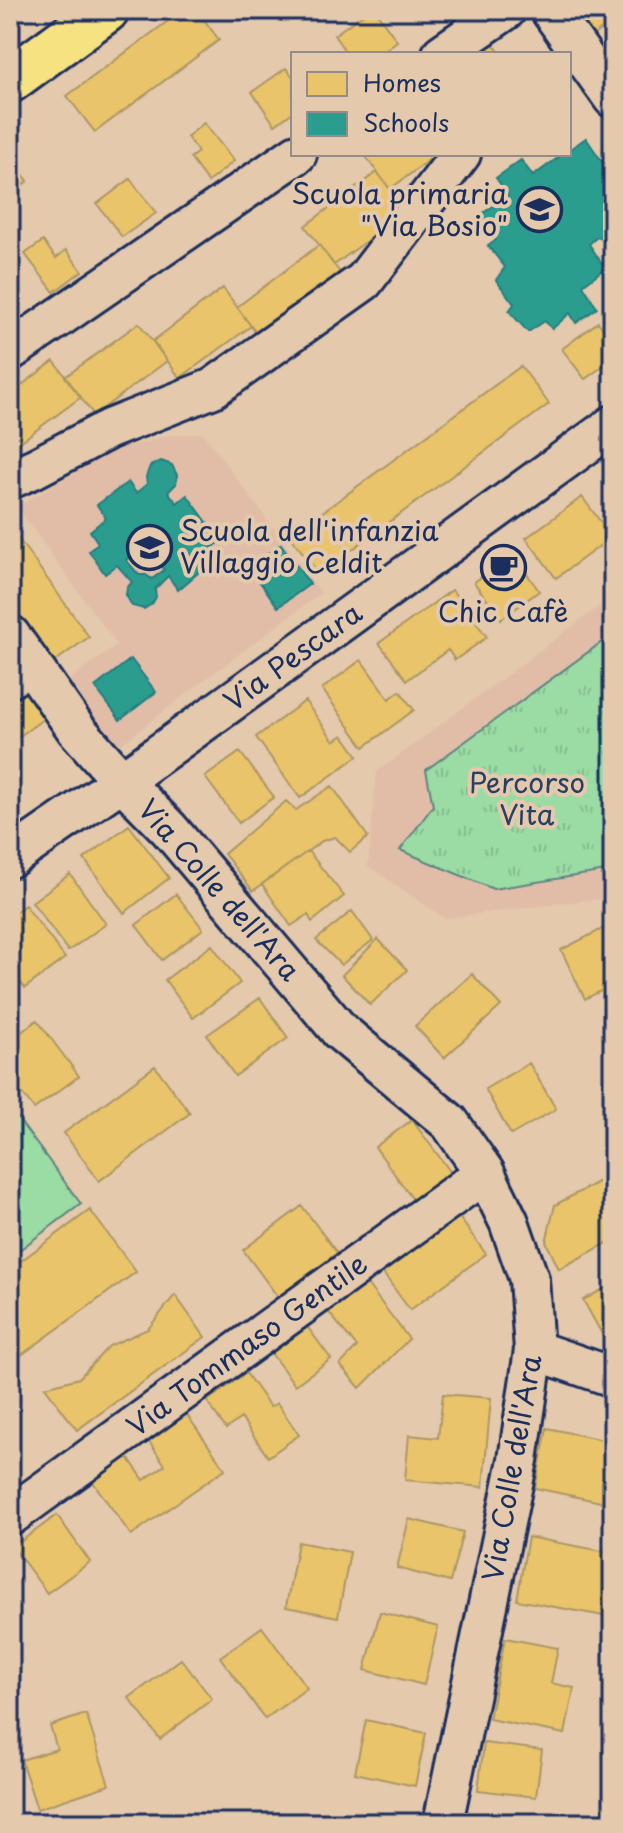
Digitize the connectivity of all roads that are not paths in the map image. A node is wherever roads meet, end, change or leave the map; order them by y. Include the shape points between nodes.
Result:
1 (106, 10) edge
2 (506, 10) edge
3 (550, 10) edge
4 (572, 50) edge
5 (445, 52) edge
6 (10, 80) edge
7 (613, 98) edge
8 (294, 156) edge
9 (459, 156) edge
10 (10, 351) edge
11 (613, 425) edge
12 (18, 466) edge
13 (17, 659) edge
14 (122, 781) junction
15 (10, 858) edge
16 (485, 1173) junction
17 (534, 1350) junction
18 (613, 1377) edge
19 (10, 1516) edge
20 (443, 1823) edge

1 - 6 main road
2 - 5 street
3 - 4 street
4 - 7 street
8 - 10 street
9 - 12 street via 364,281 213,388
11 - 14 street, Via Pescara
13 - 14 street, Via Colle dell'Ara
14 - 15 street, Via Pescara
14 - 16 street, Via Colle dell'Ara via 340,1031 450,1123
16 - 17 street, Via Colle dell'Ara via 529,1279
16 - 19 street, Via Tommaso Gentile
17 - 18 street
17 - 20 street, Via Colle dell'Ara via 518,1460

